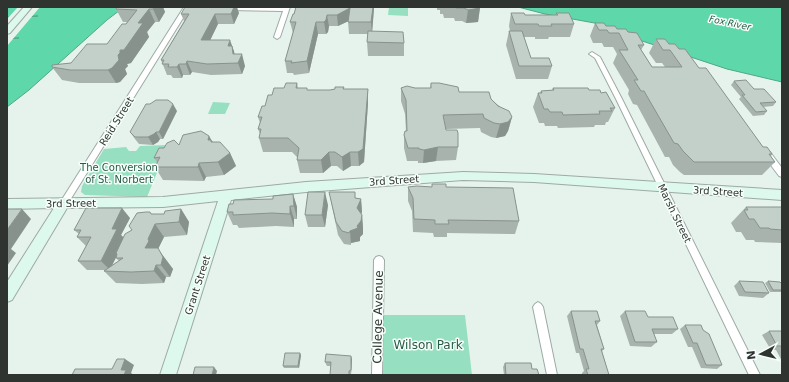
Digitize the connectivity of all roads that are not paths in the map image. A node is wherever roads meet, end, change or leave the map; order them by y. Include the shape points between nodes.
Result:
1 (28, 7) edge
2 (190, 8) edge
3 (223, 8) edge
4 (286, 8) edge
5 (7, 31) edge
6 (277, 37) dead end
7 (592, 54) dead end
8 (761, 147) edge
9 (782, 174) edge
10 (662, 187) junction
11 (226, 195) junction
12 (782, 195) edge
13 (64, 203) junction
14 (7, 204) edge
15 (379, 260) dead end
16 (7, 295) edge
17 (538, 307) dead end
18 (168, 375) edge
19 (377, 375) edge
20 (552, 375) edge
21 (755, 375) edge

1 - 5 main road
2 - 13 street, Reid Street
3 - 4 street
4 - 6 street
7 - 10 street, Marsh Street via 599,60
8 - 9 street
10 - 11 main road, 3rd Street via 463,176
10 - 12 main road, 3rd Street
10 - 21 street, Marsh Street
11 - 13 main road, 3rd Street via 163,202
11 - 18 main road, Grant Street
13 - 14 main road, 3rd Street
13 - 16 main road, Reid Street
15 - 19 street, College Avenue
17 - 20 street

